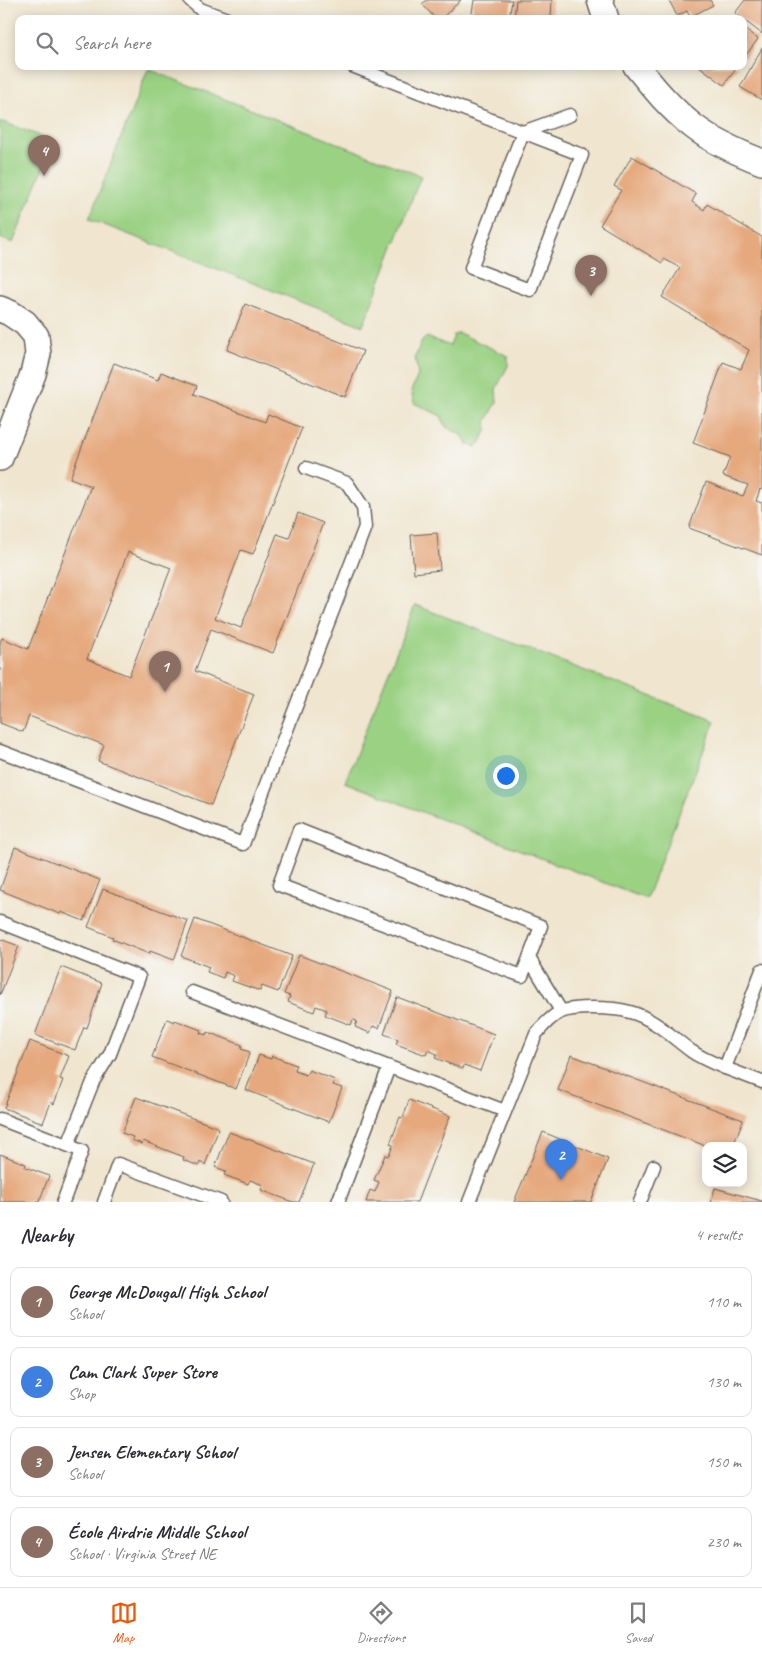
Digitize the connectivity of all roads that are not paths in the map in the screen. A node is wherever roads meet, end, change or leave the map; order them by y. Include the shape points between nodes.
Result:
1 (190, 0) edge
2 (600, 0) edge
3 (217, 15) edge
4 (605, 15) edge
5 (362, 70) edge
6 (639, 70) edge
7 (570, 116) dead end
8 (523, 132) junction
9 (762, 162) edge
10 (0, 310) edge
11 (0, 458) edge
12 (306, 468) dead end
13 (0, 751) edge
14 (0, 922) edge
15 (529, 958) junction
16 (762, 970) edge
17 (192, 992) dead end
18 (561, 1011) junction
19 (390, 1067) junction
20 (725, 1068) junction
21 (762, 1082) edge
22 (505, 1111) junction
23 (0, 1119) edge
24 (68, 1145) junction
25 (654, 1166) dead end
26 (62, 1202) edge
27 (104, 1202) edge
28 (222, 1202) edge
29 (338, 1202) edge
30 (469, 1202) edge
31 (640, 1202) edge

1 - 3 lane
2 - 4 street
5 - 8 lane
6 - 9 street via 693,126
7 - 8 lane
8 - 8 lane via 582,155 530,290 471,268
10 - 11 street via 25,323 36,336 38,354
12 - 13 lane via 347,484 363,508 365,528 243,844
14 - 24 lane via 139,977 110,1054 93,1082
15 - 15 lane via 541,926 299,830 279,885 522,976
15 - 18 lane
16 - 20 lane
17 - 19 lane
18 - 20 lane via 611,1008 631,1012
18 - 22 lane via 536,1034
19 - 22 lane
19 - 29 lane
20 - 21 lane
22 - 30 lane
23 - 24 lane
24 - 26 lane via 82,1151
25 - 31 lane
27 - 28 lane via 118,1164

